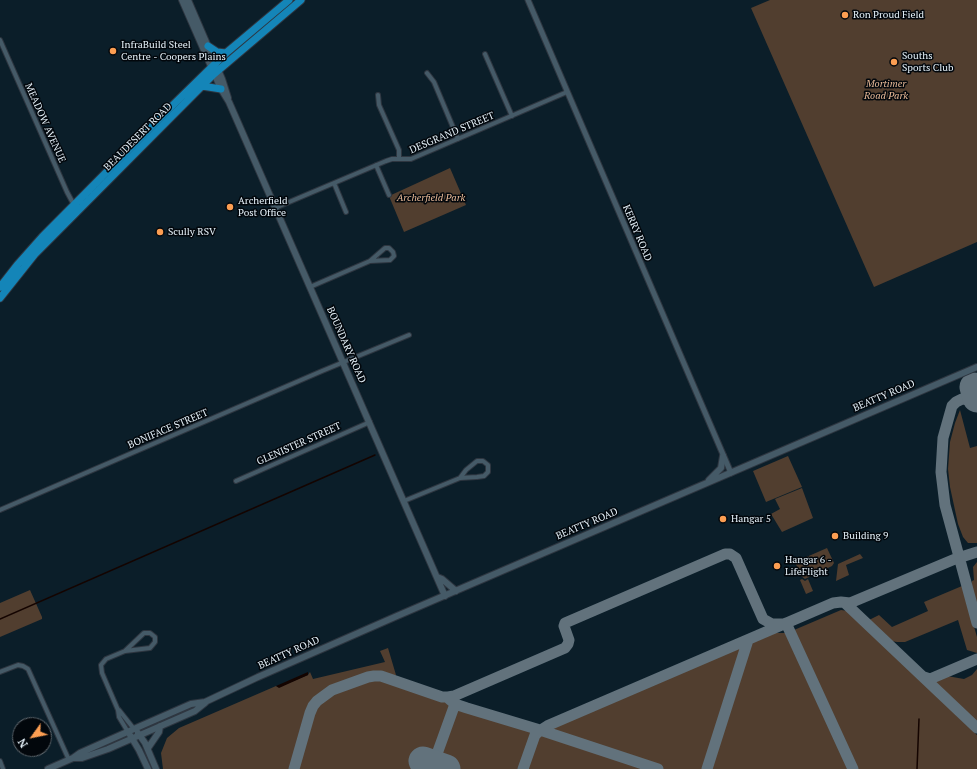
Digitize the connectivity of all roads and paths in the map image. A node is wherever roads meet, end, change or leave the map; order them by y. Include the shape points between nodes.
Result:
1 (182, 0) edge
2 (188, 0) edge
3 (289, 0) edge
4 (301, 0) edge
5 (528, 0) edge
6 (0, 40) edge
7 (208, 46) junction
8 (226, 53) junction
9 (485, 54) dead end
10 (215, 68) junction
11 (427, 73) dead end
12 (202, 86) junction
13 (221, 88) junction
14 (567, 92) junction
15 (378, 95) dead end
16 (229, 102) junction
17 (512, 116) junction
18 (458, 139) junction
19 (399, 159) junction
20 (376, 165) junction
21 (334, 184) junction
22 (389, 195) dead end
23 (76, 208) junction
24 (275, 208) junction
25 (346, 212) dead end
26 (370, 261) junction
27 (0, 287) edge
28 (310, 287) junction
29 (0, 298) edge
30 (409, 335) dead end
31 (343, 363) junction
32 (977, 367) edge
33 (370, 422) junction
34 (723, 456) junction
35 (731, 473) junction
36 (460, 478) junction
37 (236, 480) dead end
38 (696, 488) junction
39 (404, 501) junction
40 (0, 510) edge
41 (437, 577) junction
42 (456, 591) junction
43 (445, 596) junction
44 (125, 651) junction
45 (0, 672) edge
46 (205, 702) junction
47 (118, 710) junction
48 (160, 726) junction
49 (134, 729) junction
50 (128, 732) junction
51 (140, 735) junction
52 (132, 738) junction
53 (148, 748) junction
54 (71, 759) junction
55 (0, 761) edge
56 (3, 769) edge
57 (48, 769) edge
58 (148, 769) edge
59 (156, 769) edge

1 - 10 main road, BOUNDARY ROAD
2 - 7 main road, BOUNDARY ROAD
3 - 8 highway, BEAUDESERT ROAD
4 - 10 highway, BEAUDESERT ROAD
5 - 14 street, KERRY ROAD
6 - 23 street, MEADOW AVENUE
7 - 8 highway via 217,52
7 - 10 main road, BOUNDARY ROAD
8 - 10 highway, BEAUDESERT ROAD
9 - 17 street
10 - 12 highway, BEAUDESERT ROAD
10 - 13 main road, BOUNDARY ROAD
10 - 16 main road, BOUNDARY ROAD
10 - 23 highway, BEAUDESERT ROAD
11 - 18 street via 434,82
12 - 13 highway
12 - 23 highway, BEAUDESERT ROAD
13 - 16 main road, BOUNDARY ROAD
14 - 17 street, DESGRAND STREET
14 - 34 street, KERRY ROAD
15 - 19 street via 379,105 399,150
16 - 24 main road, BOUNDARY ROAD
17 - 18 street, DESGRAND STREET
18 - 19 street, DESGRAND STREET via 411,159
19 - 20 street, DESGRAND STREET via 389,159
20 - 21 street, DESGRAND STREET
20 - 22 street
21 - 24 street, DESGRAND STREET
21 - 25 street
23 - 27 highway, BEAUDESERT ROAD via 32,247
23 - 29 highway, BEAUDESERT ROAD
24 - 28 main road, BOUNDARY ROAD
26 - 26 street via 385,248 393,252 394,256 390,260
26 - 28 street
28 - 31 main road, BOUNDARY ROAD
30 - 31 street, BONIFACE STREET
31 - 33 main road, BOUNDARY ROAD
31 - 40 street, BONIFACE STREET
32 - 35 main road, BEATTY ROAD
33 - 37 street, GLENISTER STREET
33 - 39 main road, BOUNDARY ROAD
34 - 35 street, KERRY ROAD
34 - 38 main road via 721,468 712,479
35 - 38 main road, BEATTY ROAD
36 - 36 street via 477,461 483,461 488,465 488,472 484,476
36 - 39 street
38 - 42 main road, BEATTY ROAD
39 - 41 main road, BOUNDARY ROAD
41 - 42 main road
41 - 43 main road, BOUNDARY ROAD
42 - 43 main road, BEATTY ROAD
43 - 46 main road, BEATTY ROAD
44 - 44 street via 144,633 150,632 155,637 155,642 150,648
44 - 47 street via 108,658 102,664 102,673
45 - 54 street via 16,665 23,666 31,674
46 - 48 main road, BEATTY ROAD via 195,711
46 - 49 main road, BEATTY ROAD via 191,704
47 - 49 street
47 - 50 street
48 - 51 main road, BEATTY ROAD
48 - 53 main road
49 - 50 main road, BEATTY ROAD
49 - 51 main road
50 - 52 main road
50 - 54 main road, BEATTY ROAD
51 - 52 main road, BEATTY ROAD
51 - 53 main road
52 - 54 main road, BEATTY ROAD via 92,755
52 - 58 main road
53 - 59 main road
54 - 57 main road, BEATTY ROAD
55 - 56 street

